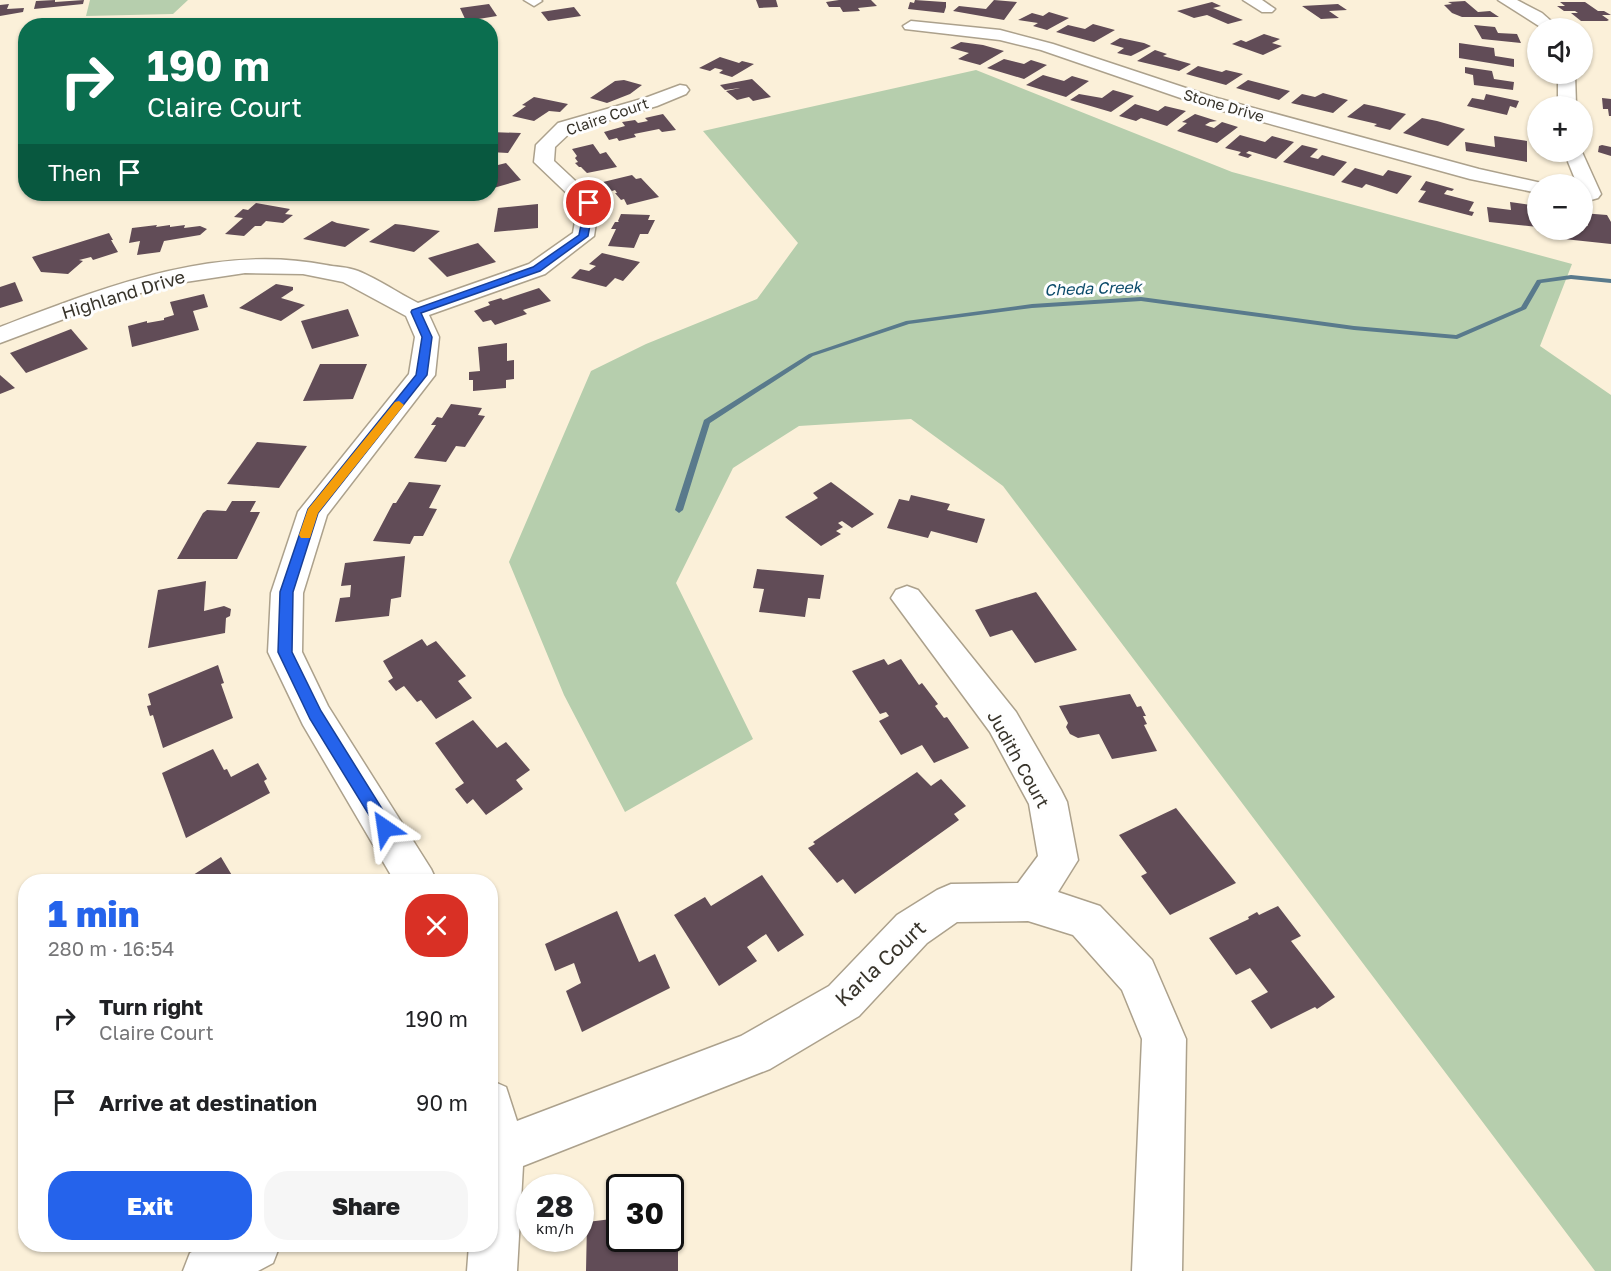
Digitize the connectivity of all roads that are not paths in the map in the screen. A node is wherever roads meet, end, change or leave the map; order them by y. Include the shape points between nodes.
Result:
1 (1251, 0) edge
2 (1506, 0) edge
3 (1266, 9) dead end
4 (1538, 18) edge
5 (911, 26) dead end
6 (680, 90) dead end
7 (1578, 162) edge
8 (1527, 185) edge
9 (1595, 194) edge
10 (416, 312) junction
11 (0, 336) edge
12 (907, 598) dead end
13 (412, 874) edge
14 (1028, 902) junction
15 (498, 1153) edge
16 (242, 1252) edge
17 (492, 1252) edge
18 (208, 1271) edge
19 (492, 1271) edge
20 (1157, 1271) edge

1 - 3 street
2 - 4 street
5 - 8 street, Stone Drive via 965,30 1038,45 1207,101 1477,175
6 - 10 street, Claire Court via 565,127 546,145 544,162 589,203 583,236 537,269
7 - 9 street
10 - 11 street, Highland Drive via 350,276 303,267 245,266 170,277 101,297
10 - 13 street via 427,337 422,375 312,512 286,592 285,652 315,715
12 - 14 street, Judith Court via 1003,722 1048,802 1058,860
14 - 15 street, Karla Court via 951,903 912,929 844,1001 754,1053
14 - 20 street, Karla Court via 1086,920 1137,975 1164,1039
16 - 18 street
17 - 19 street

